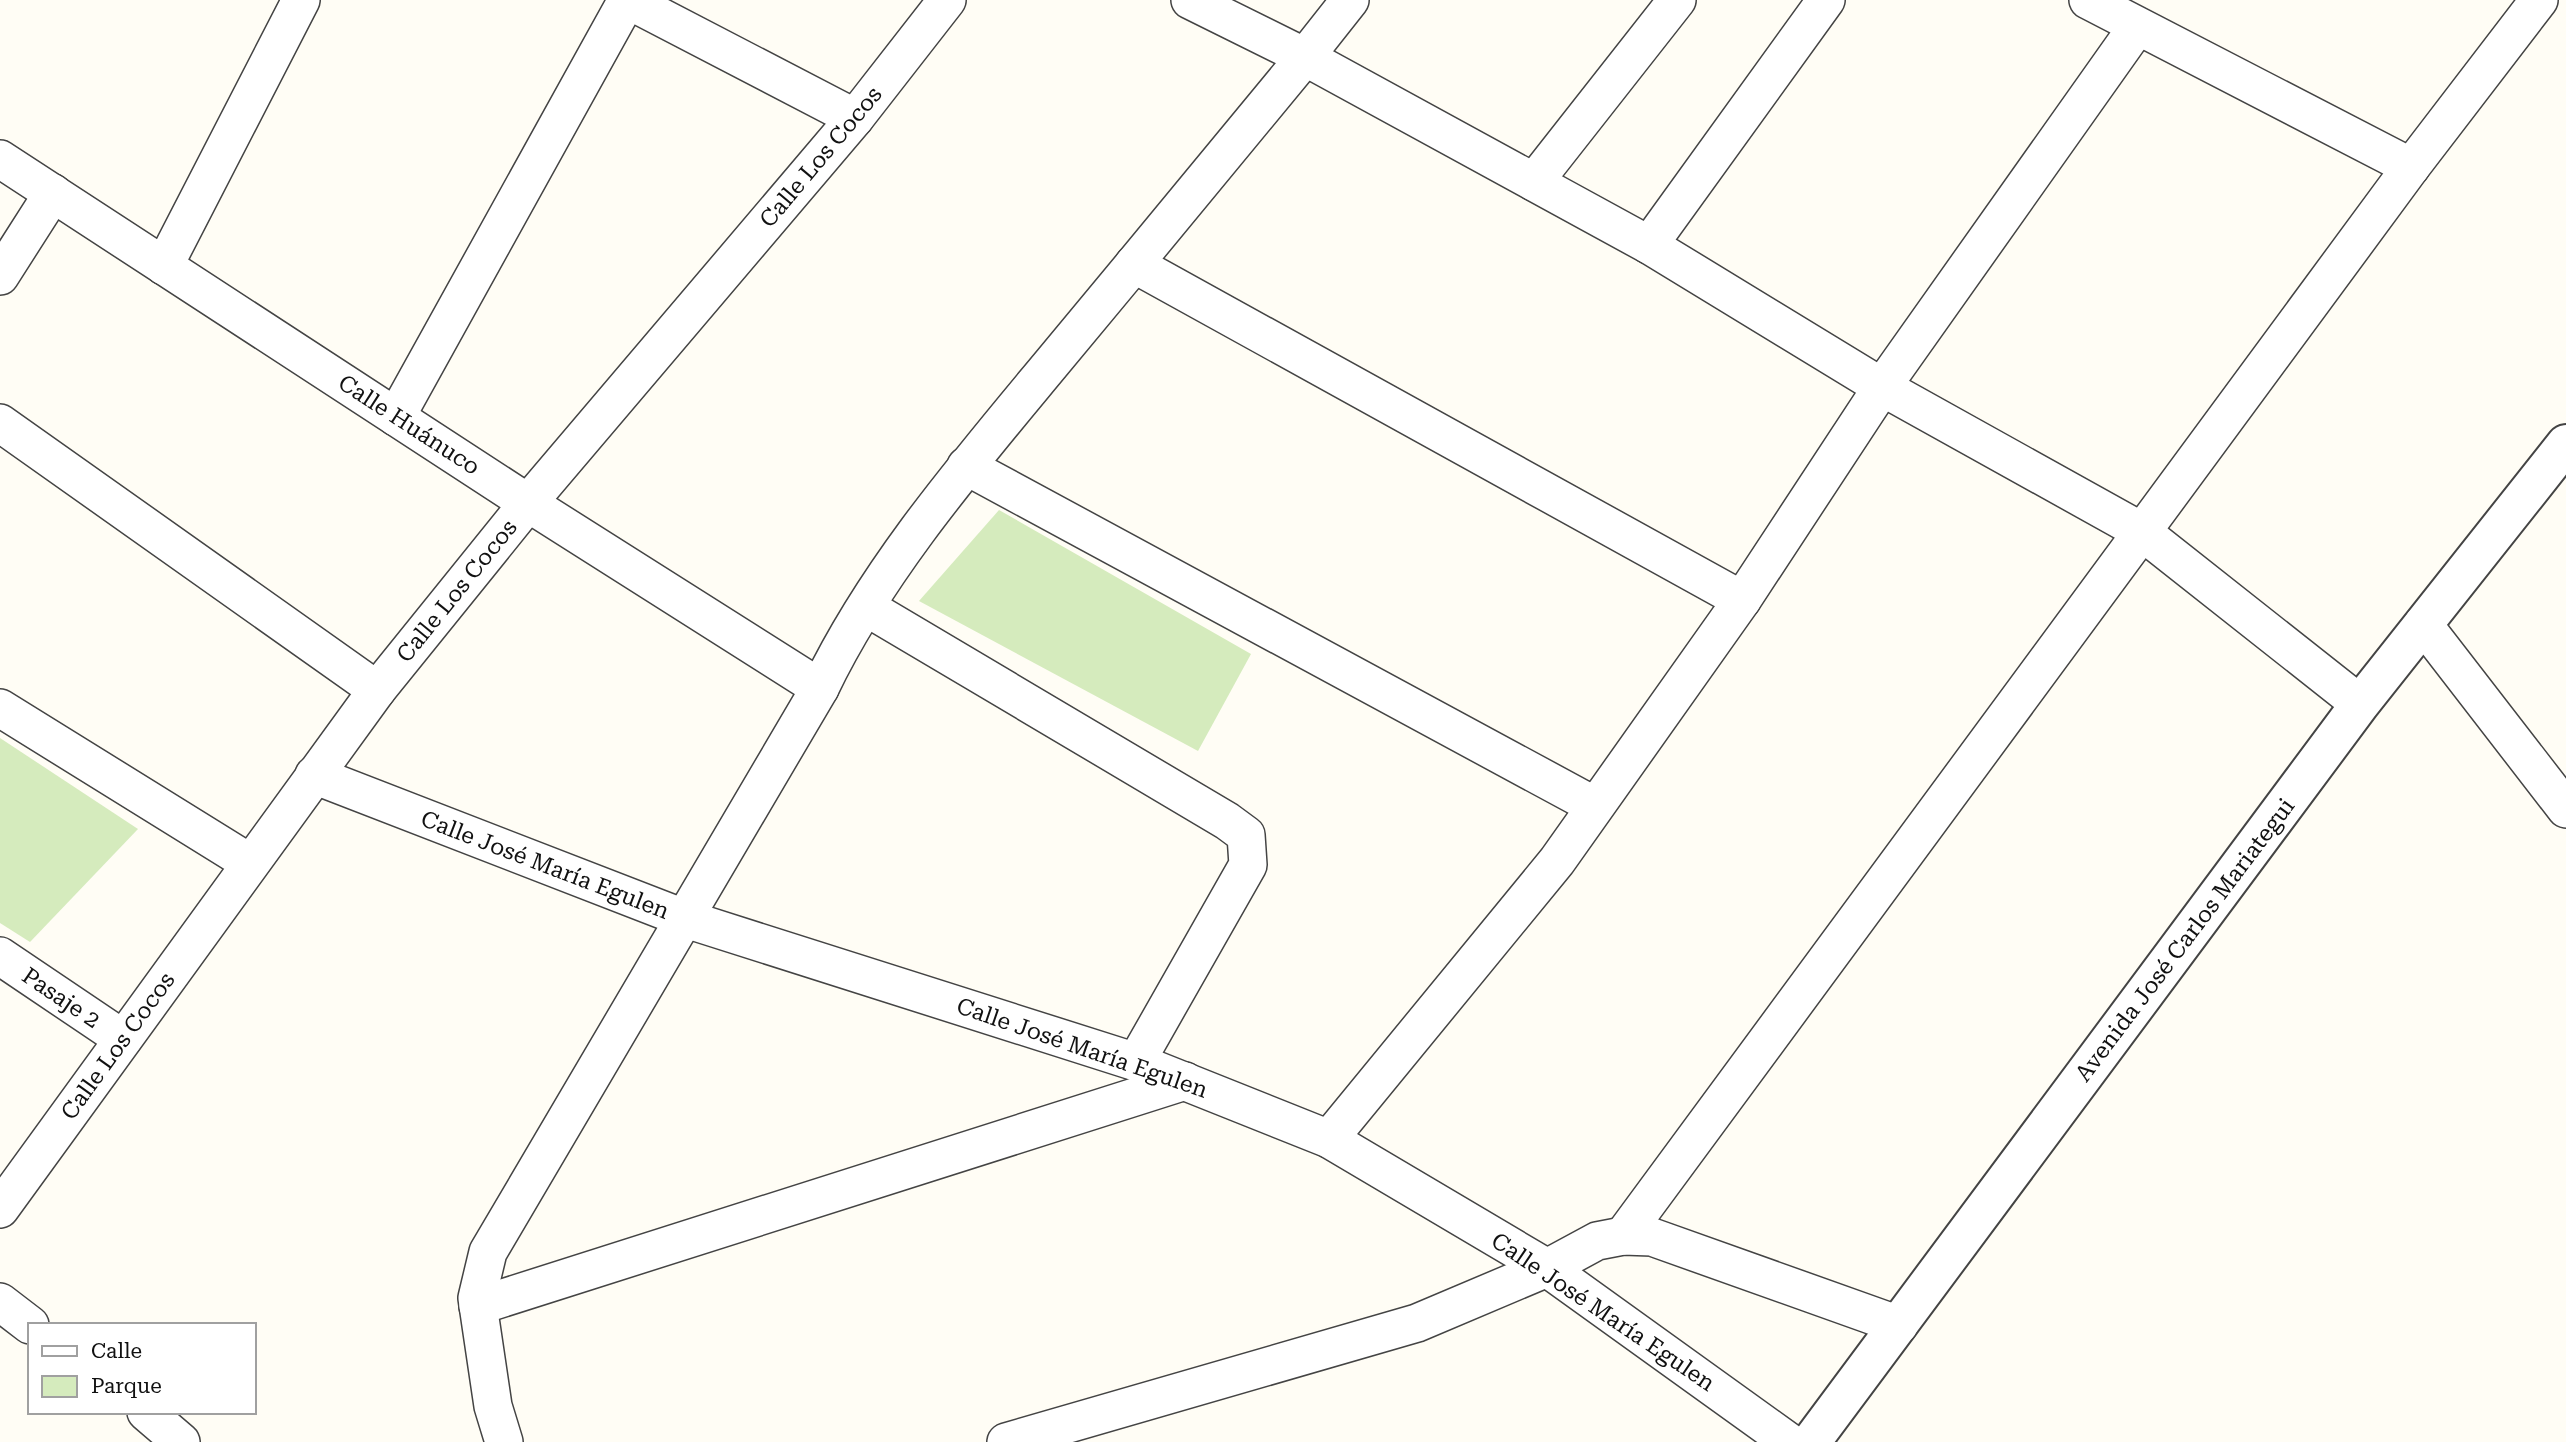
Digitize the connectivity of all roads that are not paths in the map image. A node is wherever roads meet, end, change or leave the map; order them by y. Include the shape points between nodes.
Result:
1 (301, 0) edge
2 (627, 0) edge
3 (947, 0) edge
4 (1190, 0) edge
5 (1350, 0) edge
6 (1677, 0) edge
7 (1826, 0) edge
8 (2088, 0) edge
9 (2539, 0) edge
10 (2137, 27) junction
11 (1305, 57) junction
12 (855, 118) junction
13 (0, 159) edge
14 (2411, 167) junction
15 (1534, 182) junction
16 (52, 193) junction
17 (1649, 245) junction
18 (1134, 264) junction
19 (164, 266) junction
20 (0, 276) edge
21 (1882, 387) junction
22 (396, 417) junction
23 (0, 423) edge
24 (2566, 444) edge
25 (966, 467) junction
26 (528, 503) junction
27 (2141, 531) junction
28 (1742, 600) junction
29 (866, 607) junction
30 (2423, 624) junction
31 (820, 688) junction
32 (377, 690) junction
33 (2360, 704) junction
34 (0, 708) edge
35 (314, 775) junction
36 (1595, 806) junction
37 (2566, 809) edge
38 (250, 863) junction
39 (686, 919) junction
40 (0, 956) edge
41 (123, 1040) junction
42 (1136, 1062) junction
43 (1185, 1081) junction
44 (1329, 1139) junction
45 (0, 1209) edge
46 (1623, 1236) junction
47 (1547, 1268) junction
48 (0, 1302) edge
49 (478, 1306) junction
50 (28, 1323) edge
51 (1899, 1325) junction
52 (148, 1414) edge
53 (181, 1442) edge
54 (504, 1442) edge
55 (1006, 1442) edge
56 (1789, 1442) edge
57 (1811, 1442) edge

1 - 19 street
2 - 12 street
2 - 22 street
3 - 12 street, Calle Los Cocos
4 - 11 street
5 - 11 street
6 - 15 street
7 - 17 street
8 - 10 street
9 - 14 street
10 - 14 street
10 - 21 street
11 - 15 street
11 - 18 street
12 - 26 street, Calle Los Cocos
13 - 16 street, Calle Huánuco
14 - 27 street
15 - 17 street
16 - 19 street, Calle Huánuco
16 - 20 street
17 - 21 street
18 - 25 street
18 - 28 street
19 - 22 street, Calle Huánuco
21 - 27 street
21 - 28 street
22 - 26 street, Calle Huánuco
23 - 32 street
24 - 30 street, Avenida José Carlos Mariategui
25 - 29 street
25 - 36 street
26 - 31 street, Calle Huánuco
26 - 32 street, Calle Los Cocos
27 - 33 street
27 - 46 street
28 - 36 street
29 - 31 street
29 - 42 street via 1246,835 1248,864
30 - 33 street, Avenida José Carlos Mariategui
30 - 37 street
31 - 39 street
32 - 35 street, Calle Los Cocos
33 - 51 street, Avenida José Carlos Mariategui
34 - 38 street
35 - 38 street, Calle Los Cocos
35 - 39 street, Calle José María Egulen
36 - 44 street via 1557,861
38 - 41 street, Calle Los Cocos
39 - 42 street, Calle José María Egulen
39 - 49 street via 488,1252
40 - 41 street, Pasaje 2
41 - 45 street, Calle Los Cocos
42 - 43 street, Calle José María Egulen
43 - 44 street, Calle José María Egulen
43 - 49 street
44 - 47 street, Calle José María Egulen
46 - 47 street via 1597,1241
46 - 51 street via 1651,1237
47 - 55 street via 1417,1323
47 - 56 street, Calle José María Egulen
48 - 50 street
49 - 54 street via 493,1406
51 - 57 street, Avenida José Carlos Mariategui
52 - 53 street

